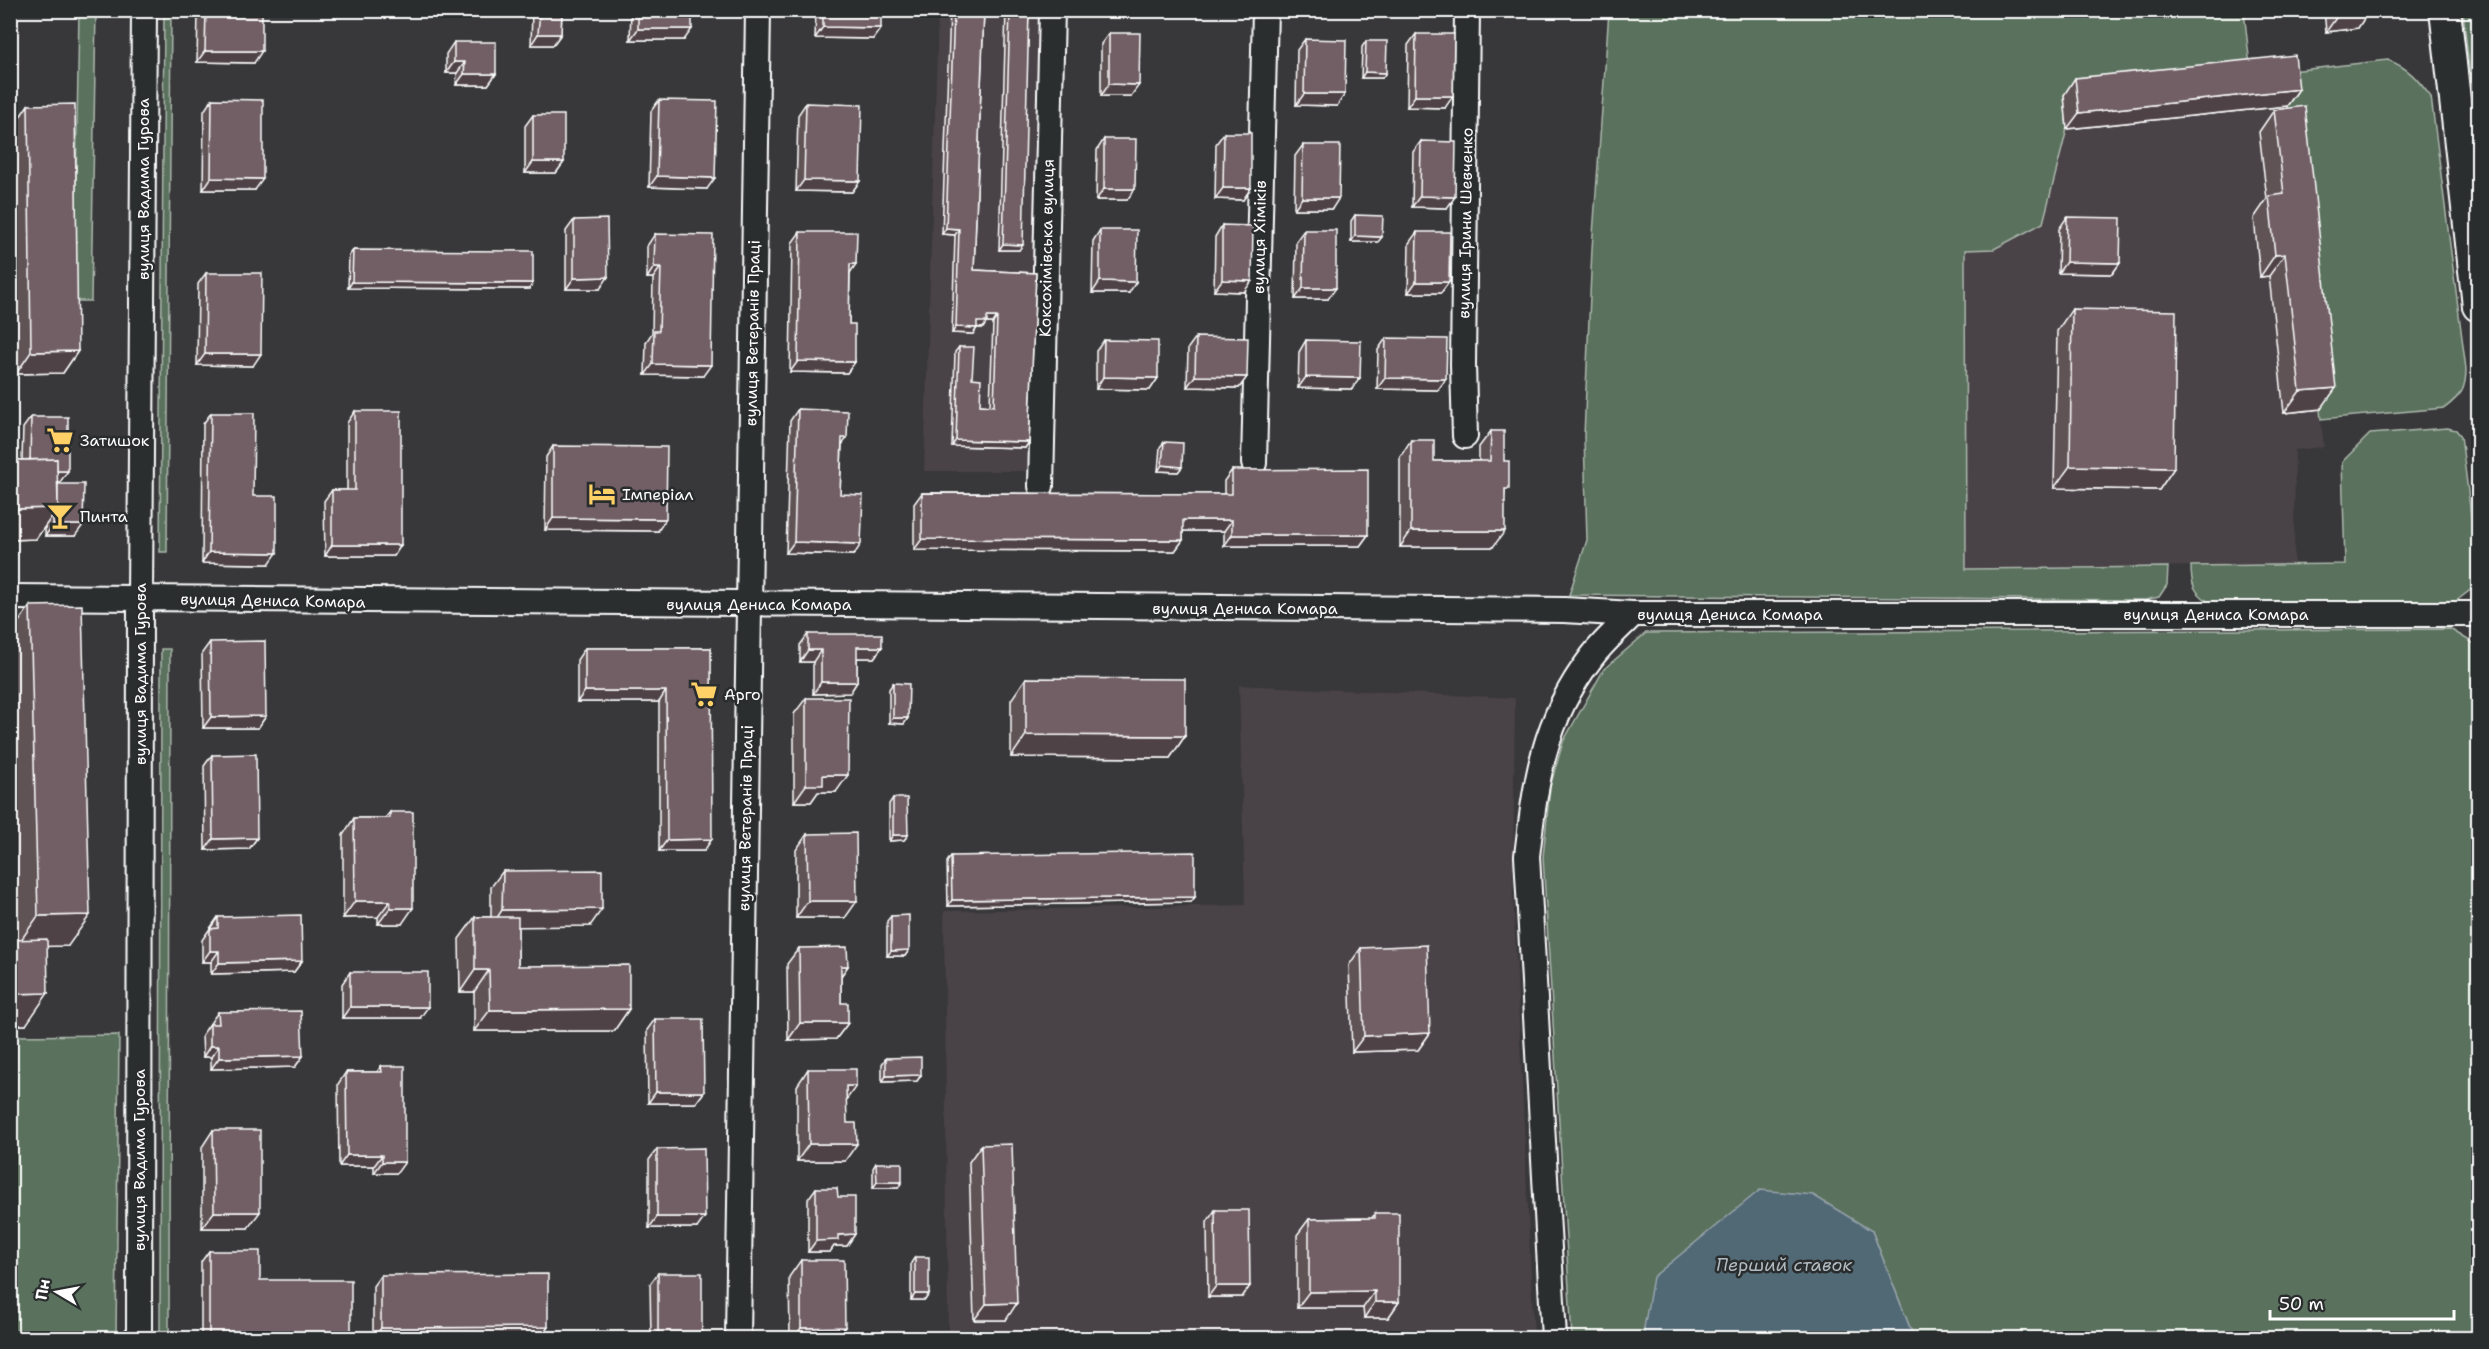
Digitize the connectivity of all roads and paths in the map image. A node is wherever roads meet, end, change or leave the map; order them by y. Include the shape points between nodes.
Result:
1 (144, 10) edge
2 (758, 10) edge
3 (1052, 10) edge
4 (1265, 10) edge
5 (1467, 10) edge
6 (2445, 10) edge
7 (2478, 306) edge
8 (1465, 436) dead end
9 (1254, 463) dead end
10 (1041, 486) dead end
11 (10, 597) edge
12 (140, 598) junction
13 (747, 604) junction
14 (1633, 614) junction
15 (2478, 614) edge
16 (138, 1338) edge
17 (738, 1338) edge
18 (1554, 1338) edge

1 - 12 street, вулиця Вадима Гурова
2 - 13 street, вулиця Ветеранів Праці
3 - 10 street, Коксохімівська вулиця
4 - 9 street, вулиця Хіміків
5 - 8 street, вулиця Ірини Шевченко
6 - 7 main road
11 - 12 street, вулиця Дениса Комара
12 - 13 street, вулиця Дениса Комара
12 - 16 street, вулиця Вадима Гурова
13 - 14 street, вулиця Дениса Комара via 1554,610
13 - 17 street, вулиця Ветеранів Праці
14 - 15 street, вулиця Дениса Комара
14 - 18 street via 1592,656 1563,700 1536,782 1527,856

